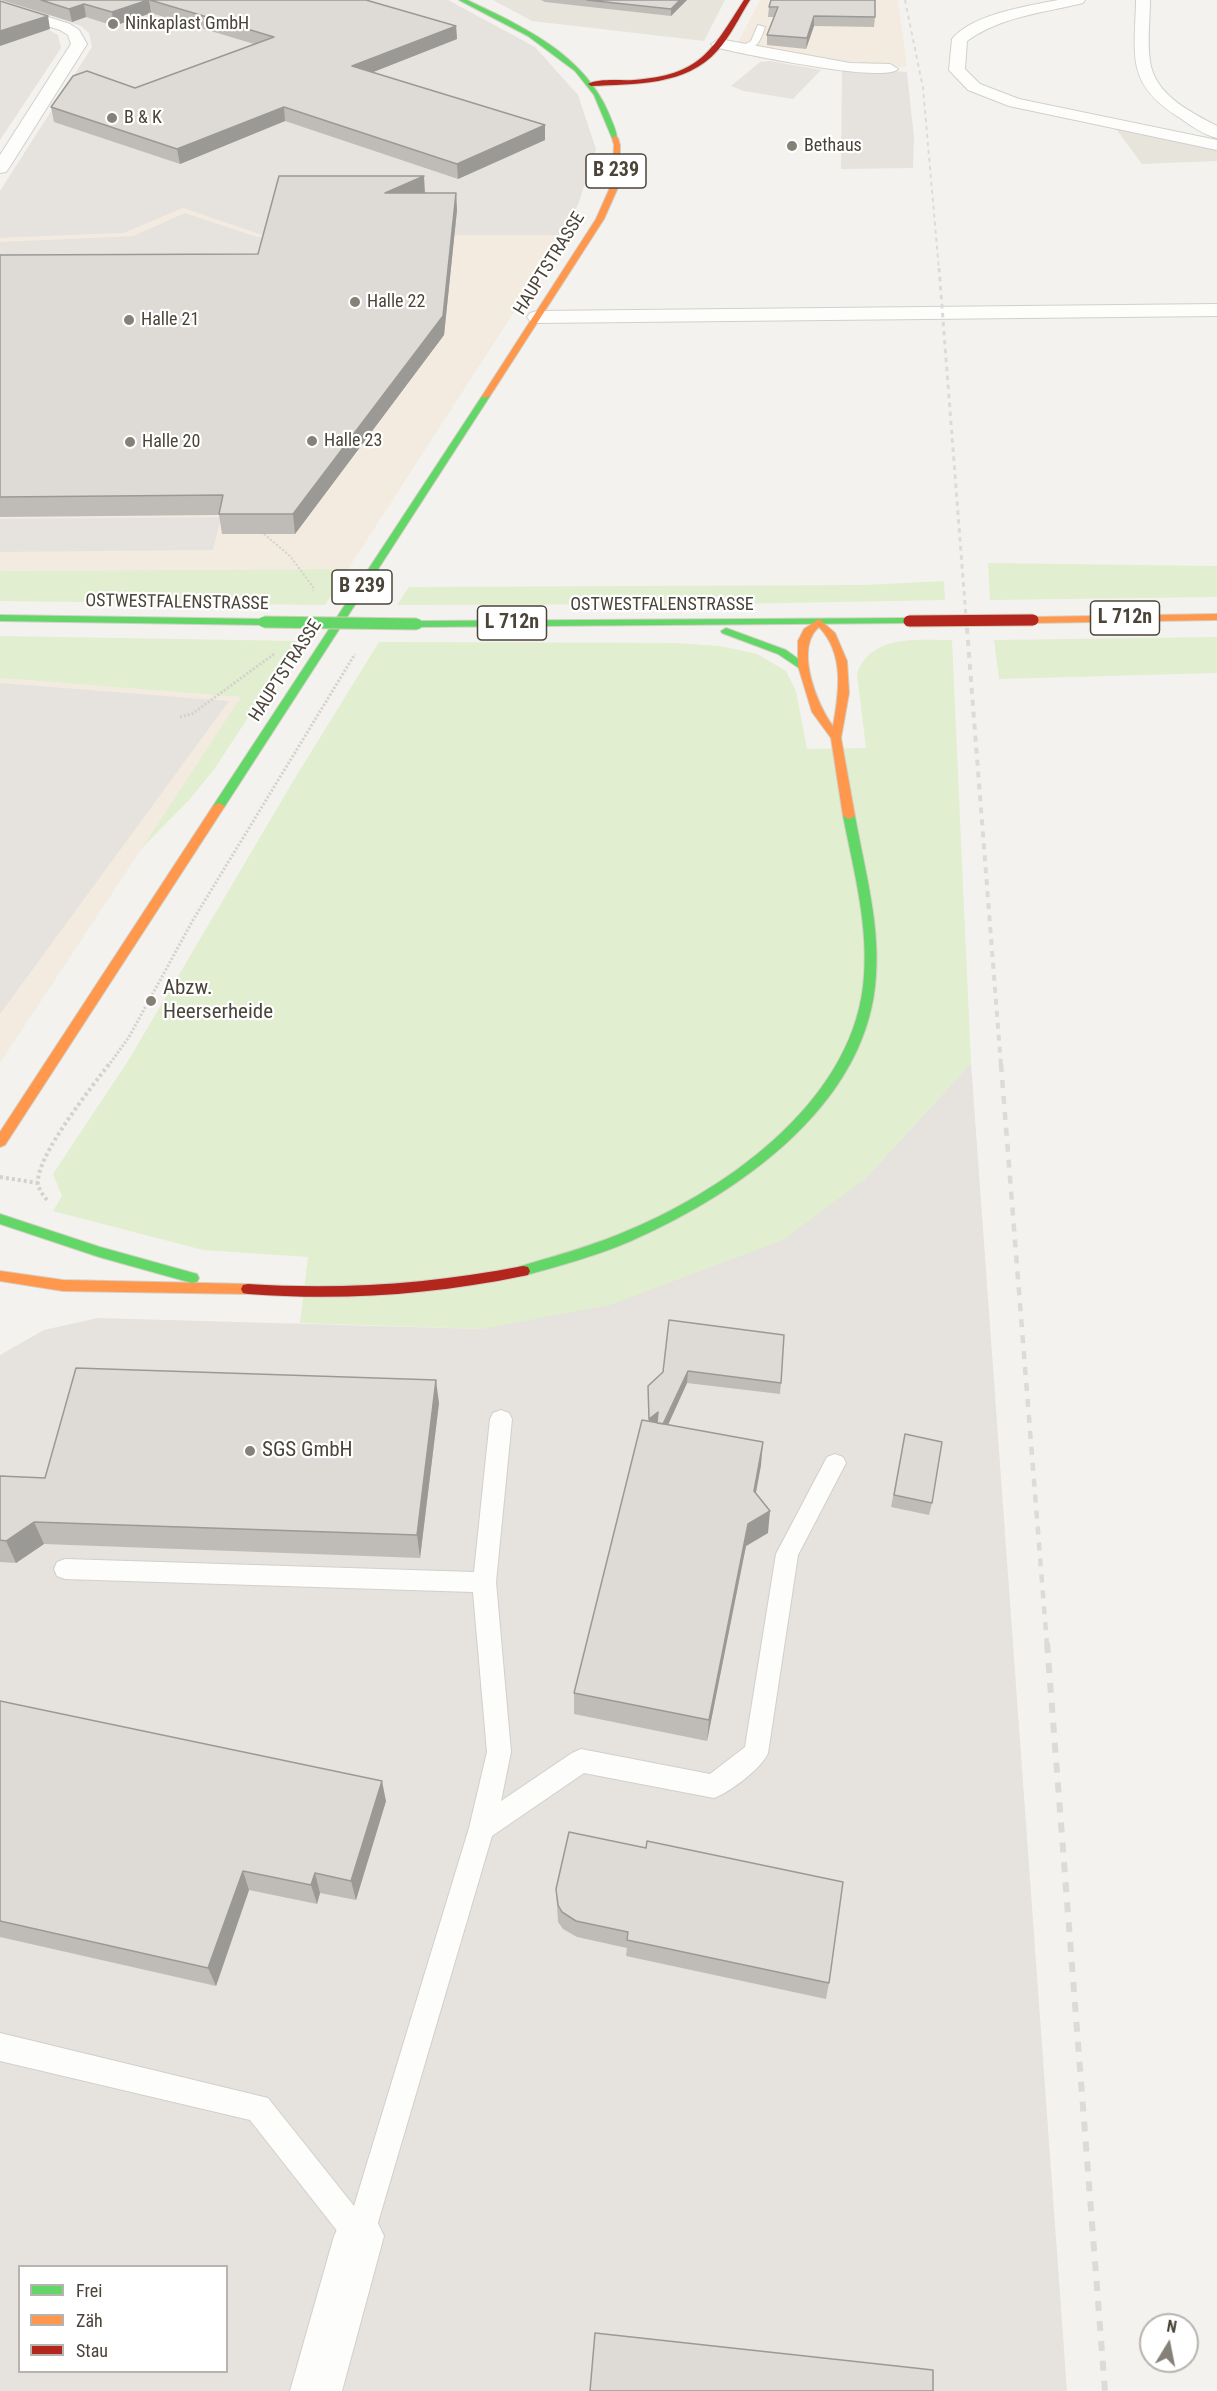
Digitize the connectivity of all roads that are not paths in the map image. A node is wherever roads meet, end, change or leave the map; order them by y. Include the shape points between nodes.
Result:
1 (462, 0) edge
2 (747, 0) edge
3 (1078, 0) edge
4 (1143, 0) edge
5 (0, 6) edge
6 (761, 27) dead end
7 (719, 44) junction
8 (745, 48) junction
9 (890, 69) dead end
10 (591, 84) junction
11 (1217, 133) edge
12 (1217, 145) edge
13 (0, 168) edge
14 (1217, 310) edge
15 (537, 317) junction
16 (1217, 617) edge
17 (0, 618) edge
18 (909, 621) junction
19 (819, 622) junction
20 (699, 623) junction
21 (873, 634) dead end
22 (853, 648) dead end
23 (842, 665) junction
24 (803, 666) junction
25 (836, 738) junction
26 (33, 1091) junction
27 (8, 1106) dead end
28 (0, 1142) edge
29 (0, 1219) edge
30 (0, 1276) edge
31 (38, 1286) junction
32 (223, 1287) junction
33 (6, 1293) dead end
34 (501, 1419) dead end
35 (835, 1463) dead end
36 (65, 1569) dead end
37 (484, 1582) junction
38 (482, 1828) junction
39 (0, 2047) edge
40 (359, 2236) junction
41 (316, 2391) edge

1 - 10 main road, B 239 via 505,20 558,54
2 - 7 main road
3 - 12 street via 971,30 960,39 957,70 974,87 1015,103
4 - 11 street via 1142,63 1154,90 1191,119
5 - 13 street via 65,27 74,33 79,44
6 - 8 lane via 755,44
7 - 8 street
7 - 10 main road via 700,64 667,78
8 - 9 street via 850,68
10 - 15 main road, HAUPTSTRASSE / B 239 via 617,145 616,183 600,219
14 - 15 street
15 - 26 main road, HAUPTSTRASSE / B 239
16 - 18 main road, OSTWESTFALENSTRASSE / L 712n, bridge
17 - 20 main road, OSTWESTFALENSTRASSE / L 712n, bridge via 417,624
18 - 19 main road, OSTWESTFALENSTRASSE / L 712n
18 - 21 main road
19 - 20 main road, OSTWESTFALENSTRASSE / L 712n
19 - 23 main road via 838,645
19 - 24 main road via 803,641
20 - 24 main road via 745,636
22 - 23 main road
23 - 25 main road via 843,716
24 - 25 main road via 817,712
25 - 32 main road via 868,926 868,1000 860,1030 837,1072 787,1135 743,1173 688,1210 625,1239 558,1263 470,1282 374,1291
26 - 27 main road
26 - 28 main road, HAUPTSTRASSE / B 239
29 - 32 main road
30 - 31 main road
31 - 32 main road
31 - 33 main road
34 - 37 lane
35 - 38 lane via 787,1554 756,1753 714,1786 581,1761
36 - 37 lane
37 - 38 lane via 499,1752
38 - 40 lane
39 - 40 lane via 258,2108
40 - 41 street

